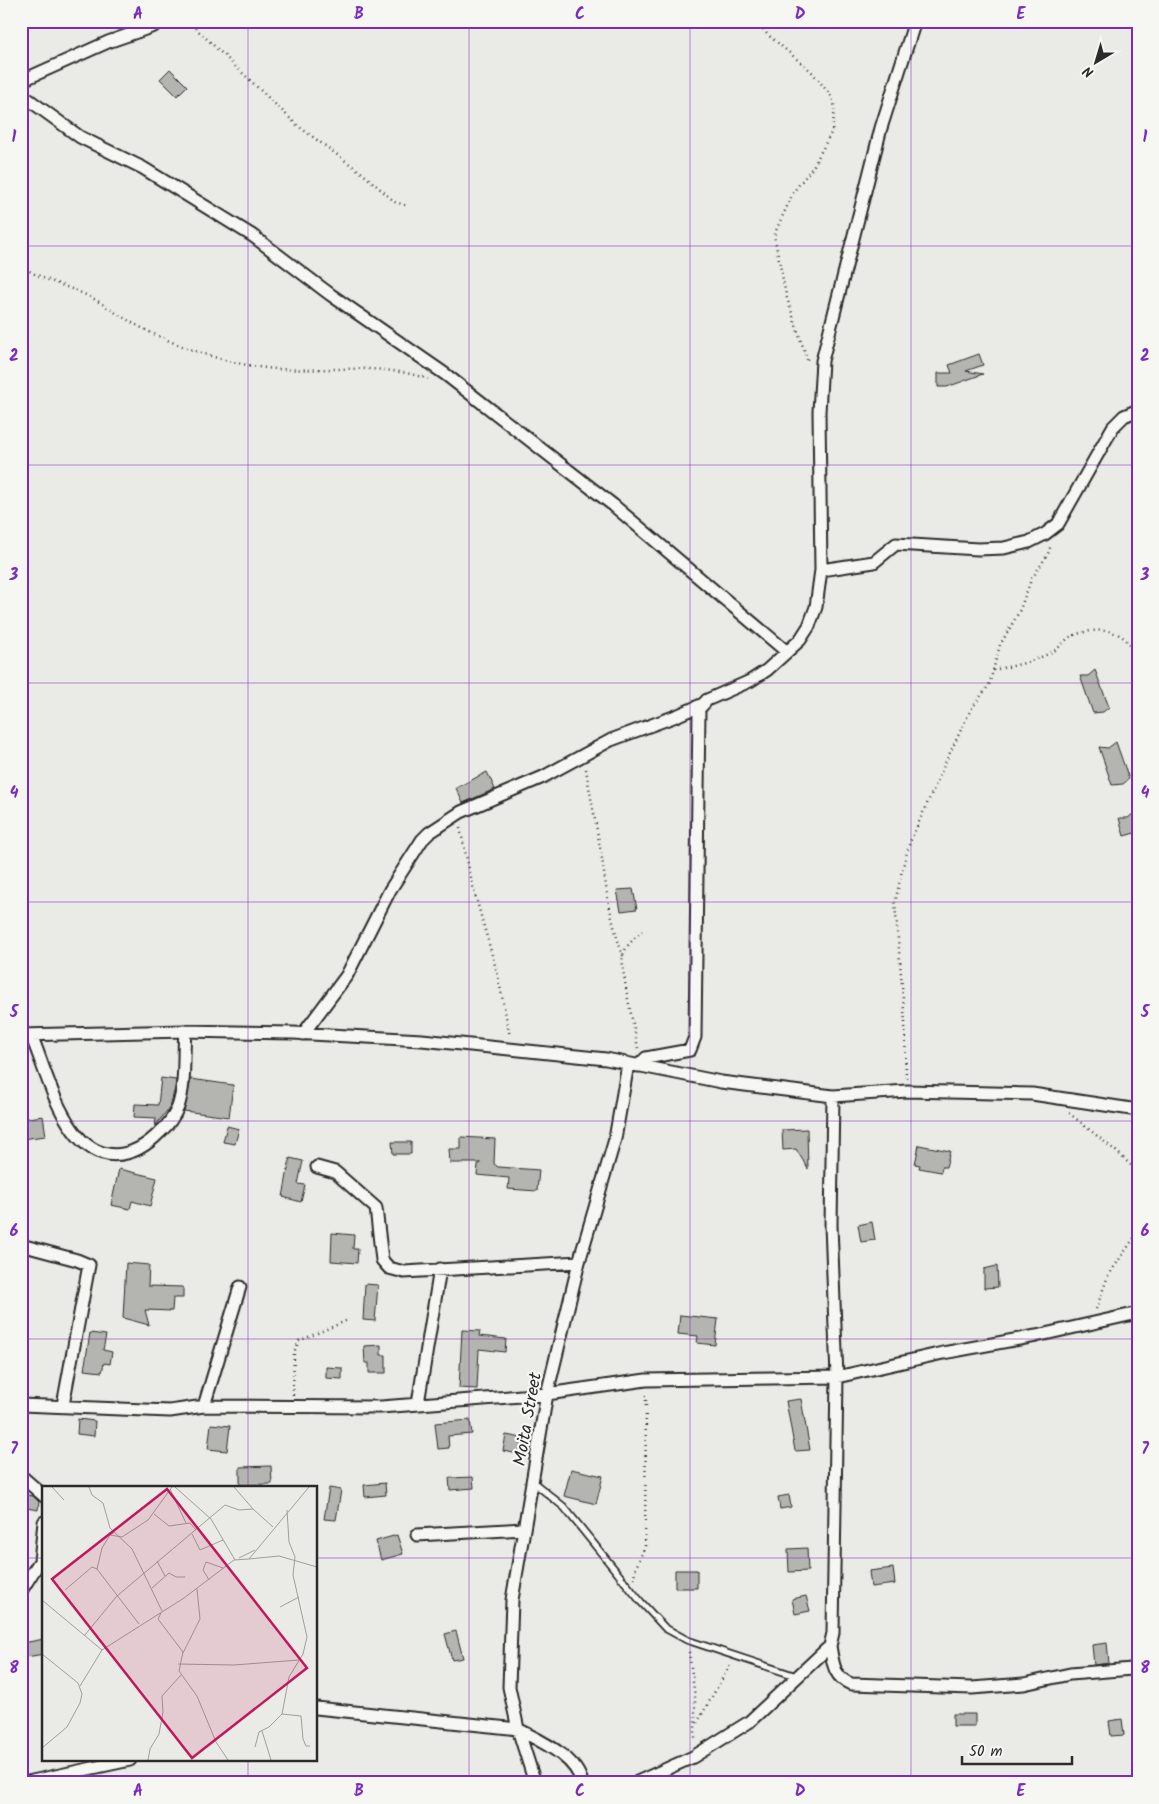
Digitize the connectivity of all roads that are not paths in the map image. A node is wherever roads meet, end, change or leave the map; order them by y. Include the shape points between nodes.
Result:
1 (159, 21) edge
2 (915, 21) edge
3 (21, 81) edge
4 (21, 94) edge
5 (1138, 410) edge
6 (821, 570) junction
7 (787, 652) junction
8 (702, 704) junction
9 (185, 1031) junction
10 (303, 1034) junction
11 (26, 1035) edge
12 (636, 1064) junction
13 (833, 1096) junction
14 (1138, 1110) edge
15 (317, 1167) dead end
16 (21, 1245) edge
17 (579, 1262) junction
18 (440, 1269) junction
19 (240, 1287) dead end
20 (1138, 1313) edge
21 (837, 1377) junction
22 (547, 1394) junction
23 (418, 1403) junction
24 (21, 1405) edge
25 (64, 1405) junction
26 (204, 1406) junction
27 (21, 1476) edge
28 (533, 1482) junction
29 (42, 1494) edge
30 (524, 1529) junction
31 (417, 1535) dead end
32 (42, 1542) edge
33 (21, 1592) edge
34 (830, 1646) junction
35 (1132, 1669) dead end
36 (796, 1676) junction
37 (318, 1708) edge
38 (518, 1729) junction
39 (121, 1762) edge
40 (23, 1783) edge
41 (535, 1783) edge
42 (582, 1783) edge
43 (635, 1783) edge

1 - 3 street via 154,26 108,42
2 - 6 street via 881,128 822,361 819,412
4 - 7 street via 80,137 142,168 253,236 445,374 613,505
5 - 6 street via 1113,426 1058,524 1029,542 1004,548 978,549 896,544 874,562
6 - 7 street via 816,607 809,626
7 - 8 street via 762,674
8 - 10 street via 610,740 543,777 457,815 422,840 390,890 347,975
8 - 12 street via 699,709 696,1037 690,1050 654,1056
9 - 10 street
9 - 11 street
9 - 11 street via 178,1108 155,1138 134,1152 111,1156 89,1146 73,1131
10 - 12 street via 422,1040
12 - 13 street via 721,1082
12 - 17 street, Moita Street
13 - 14 street via 907,1091 1049,1096
13 - 21 street via 831,1225
15 - 18 street via 335,1172 376,1208 384,1264 404,1272
16 - 25 street via 89,1265
17 - 18 street
17 - 22 street, Moita Street
18 - 23 street
19 - 26 street
20 - 21 street
21 - 22 street via 646,1380
21 - 34 street via 833,1633
22 - 23 street
22 - 28 street, Moita Street
23 - 26 street via 381,1408
24 - 25 street
25 - 26 street via 170,1411
27 - 29 street
28 - 30 street, Moita Street
28 - 36 lane via 564,1507 665,1628 687,1640
30 - 31 street
30 - 38 street, Moita Street via 512,1600 508,1673
32 - 33 street via 40,1561
34 - 35 street via 836,1673 841,1680 851,1684 972,1688
34 - 36 street
36 - 43 street via 749,1722 693,1757
37 - 38 street
38 - 41 street, Moita Street
38 - 42 street via 567,1760
39 - 40 street

